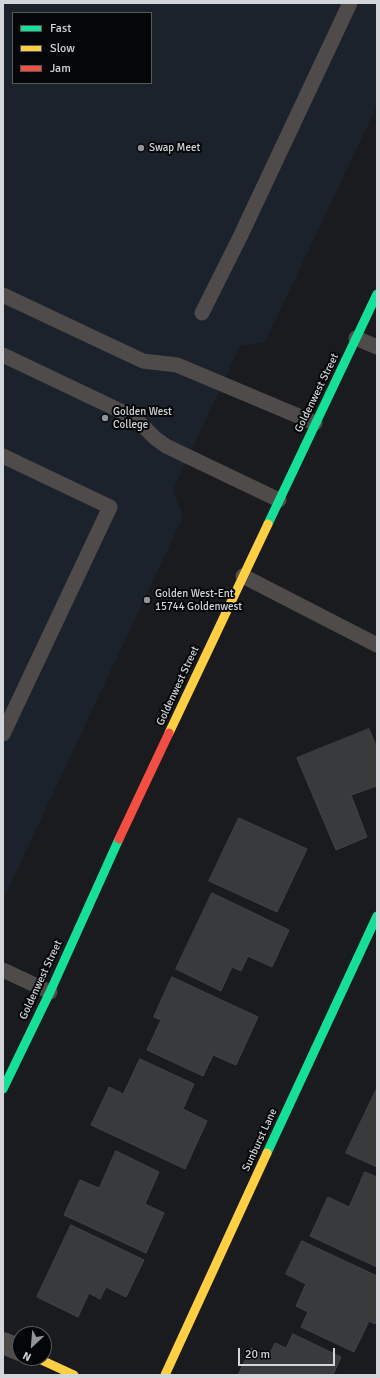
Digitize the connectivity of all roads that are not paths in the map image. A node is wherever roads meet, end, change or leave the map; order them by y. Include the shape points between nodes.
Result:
1 (350, 3) edge
2 (377, 294) edge
3 (3, 295) edge
4 (202, 313) dead end
5 (356, 338) junction
6 (377, 347) edge
7 (3, 354) edge
8 (315, 423) junction
9 (3, 456) edge
10 (279, 500) junction
11 (243, 576) junction
12 (377, 645) edge
13 (3, 734) edge
14 (376, 916) edge
15 (3, 970) edge
16 (50, 992) junction
17 (3, 1089) edge
18 (52, 1365) edge
19 (74, 1375) edge
20 (165, 1375) edge

1 - 4 lane
2 - 5 main road, Goldenwest Street
3 - 8 lane via 143,361 177,365
5 - 6 lane
5 - 8 main road, Goldenwest Street
7 - 10 lane via 131,416 166,446
8 - 10 main road, Goldenwest Street
9 - 13 lane via 110,508
10 - 11 main road, Goldenwest Street
11 - 12 lane
11 - 16 main road, Goldenwest Street via 96,888
14 - 20 main road, Sunburst Lane
15 - 16 lane
16 - 17 main road, Goldenwest Street
18 - 19 main road

